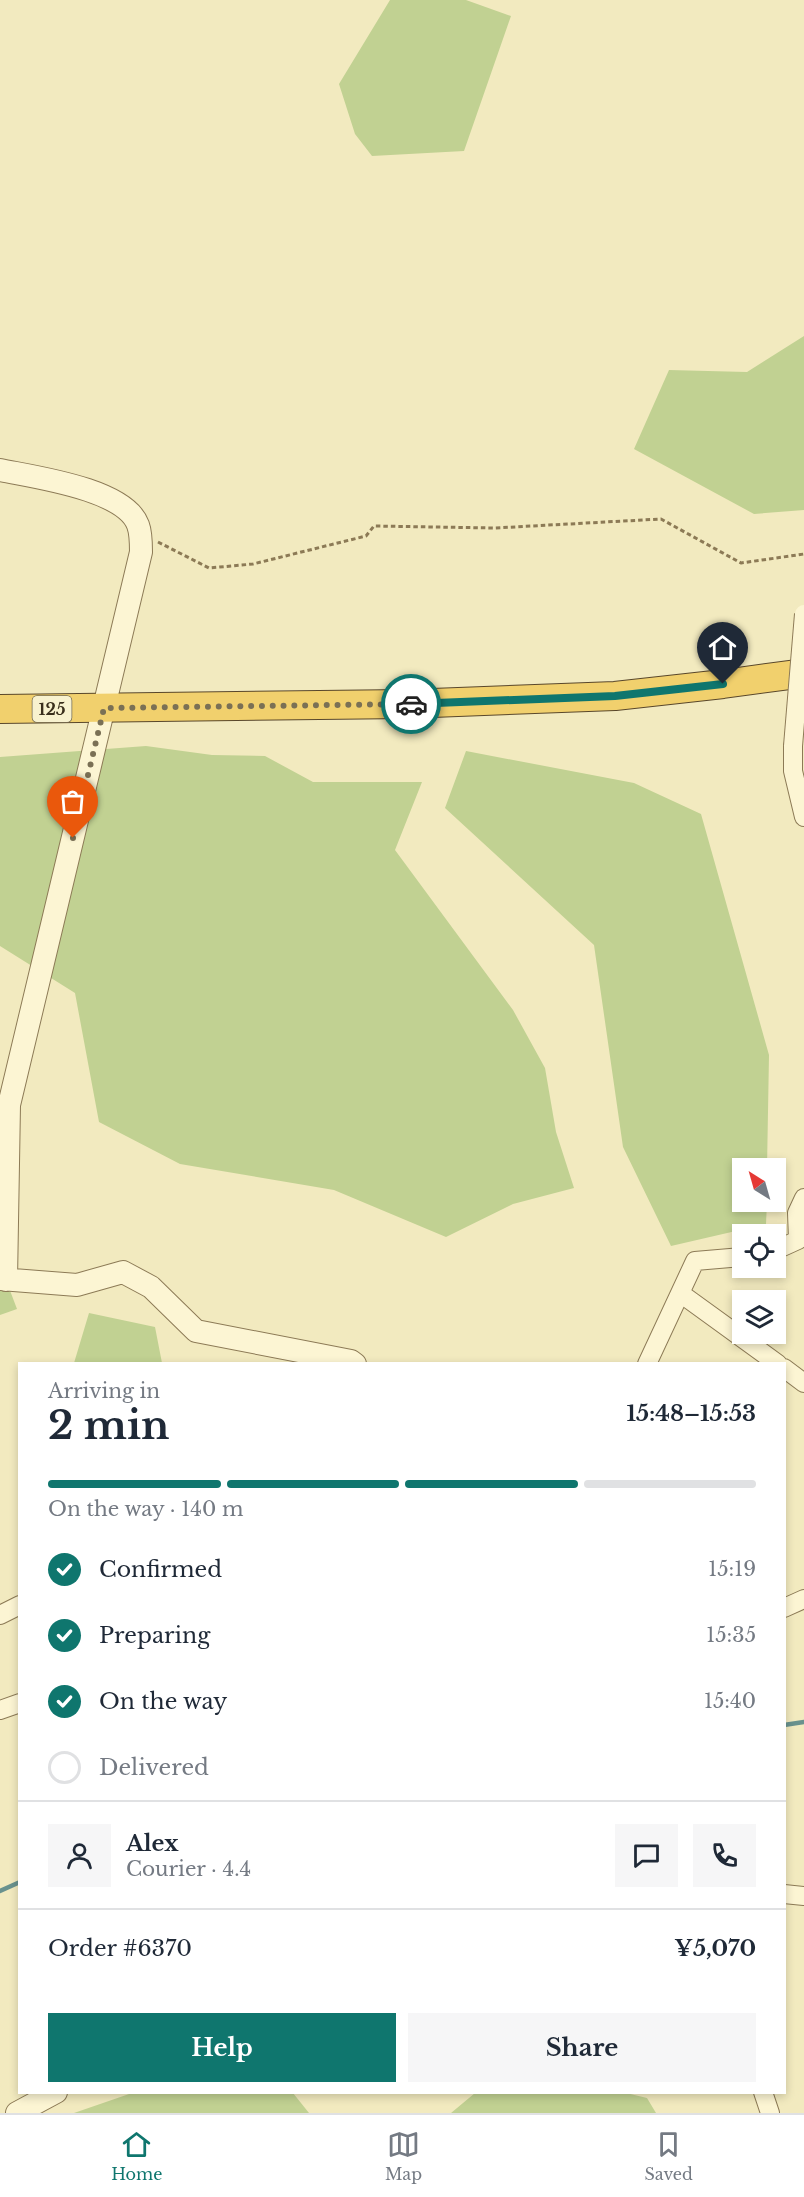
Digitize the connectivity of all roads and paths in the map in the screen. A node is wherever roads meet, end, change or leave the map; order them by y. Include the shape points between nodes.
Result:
1 (0, 470) edge
2 (140, 532) junction
3 (804, 554) edge
4 (804, 614) edge
5 (804, 673) edge
6 (104, 708) junction
7 (0, 710) edge
8 (804, 817) edge
9 (4, 1131) edge
10 (804, 1198) edge
11 (801, 1249) edge
12 (786, 1250) edge
13 (732, 1258) edge
14 (3, 1280) edge
15 (680, 1293) junction
16 (288, 1356) edge
17 (352, 1362) edge
18 (648, 1362) edge
19 (775, 1362) edge
20 (804, 1599) edge
21 (18, 1606) edge
22 (786, 1607) edge
23 (0, 1615) edge
24 (18, 1704) edge
25 (0, 1710) edge
26 (786, 1894) edge
27 (804, 1896) edge
28 (52, 2094) edge
29 (764, 2094) edge
30 (17, 2113) edge
31 (770, 2113) edge

1 - 2 street via 111,498 138,522
2 - 3 path via 209,568 253,564 366,536 374,526 495,528 661,519 741,563
2 - 6 street via 141,552
4 - 8 street, bridge via 793,746 793,771
5 - 6 highway, 125 via 615,696 406,704
6 - 7 highway, 125
6 - 9 street
9 - 14 street
10 - 11 street via 797,1213
11 - 12 street
13 - 15 street via 695,1261
14 - 16 street via 77,1285 123,1272 151,1287 196,1330
15 - 18 street
15 - 19 street
16 - 17 street
20 - 22 street
21 - 23 street
24 - 25 street
26 - 27 street
28 - 30 street
29 - 31 street

